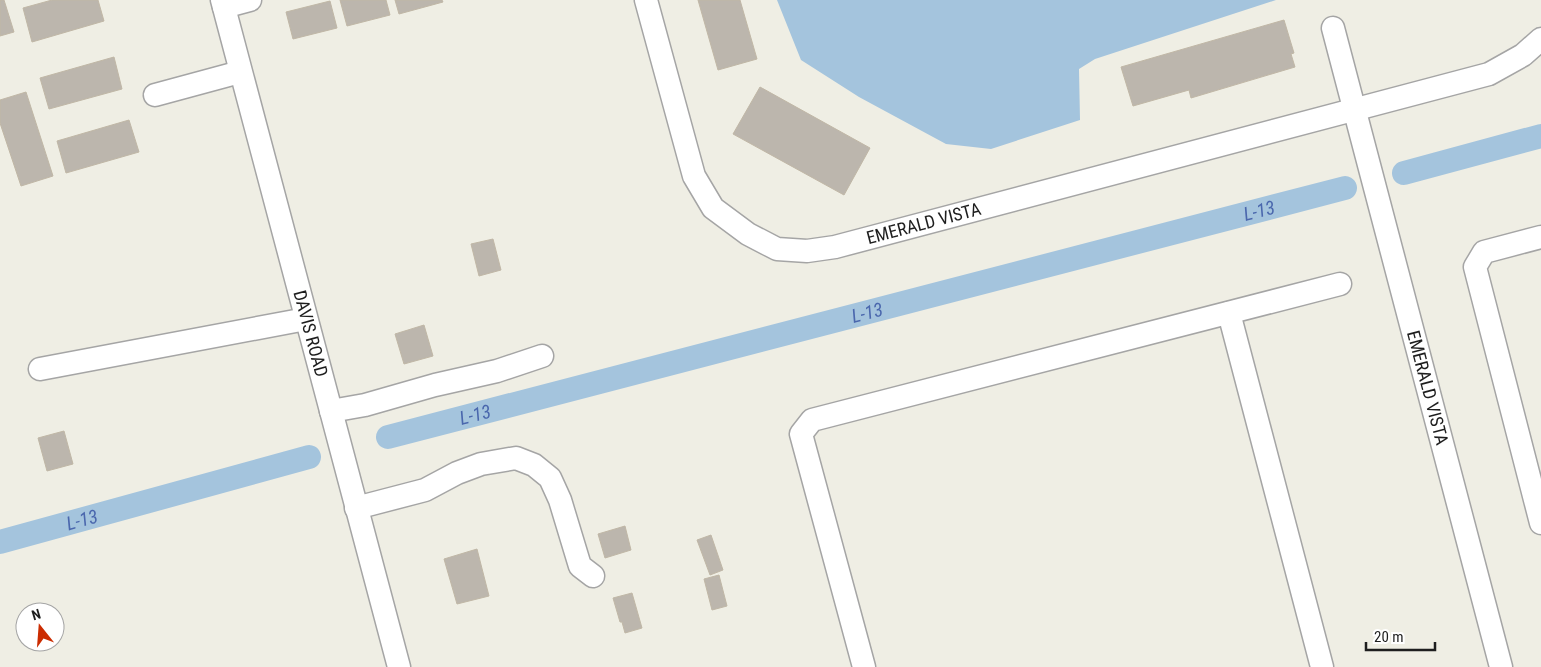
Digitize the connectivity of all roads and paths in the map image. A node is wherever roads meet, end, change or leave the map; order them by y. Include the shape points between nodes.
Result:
1 (250, 0) edge
2 (646, 0) edge
3 (223, 4) edge
4 (1333, 28) dead end
5 (1541, 38) edge
6 (240, 72) junction
7 (155, 94) dead end
8 (1355, 109) junction
9 (1541, 237) edge
10 (1340, 284) dead end
11 (1229, 313) junction
12 (306, 319) junction
13 (542, 356) dead end
14 (40, 370) dead end
15 (331, 411) junction
16 (356, 508) junction
17 (1541, 523) edge
18 (593, 576) dead end
19 (399, 667) edge
20 (864, 667) edge
21 (1322, 667) edge
22 (1501, 667) edge

1 - 3 street
2 - 8 street, EMERALD VISTA via 694,176 713,208 748,234 777,248 807,251 835,247
3 - 6 street, DAVIS ROAD
4 - 8 street
5 - 8 street, EMERALD VISTA via 1523,55 1489,74
6 - 7 street
6 - 12 street, DAVIS ROAD
8 - 22 street, EMERALD VISTA
9 - 17 street via 1484,252 1475,267
10 - 11 street
11 - 20 street via 812,420 801,434
11 - 21 street
12 - 14 street
12 - 15 street, DAVIS ROAD
13 - 15 street via 497,371
15 - 16 street, DAVIS ROAD
16 - 18 street via 425,490 481,464 516,458 534,465 550,478 580,566
16 - 19 street, DAVIS ROAD

